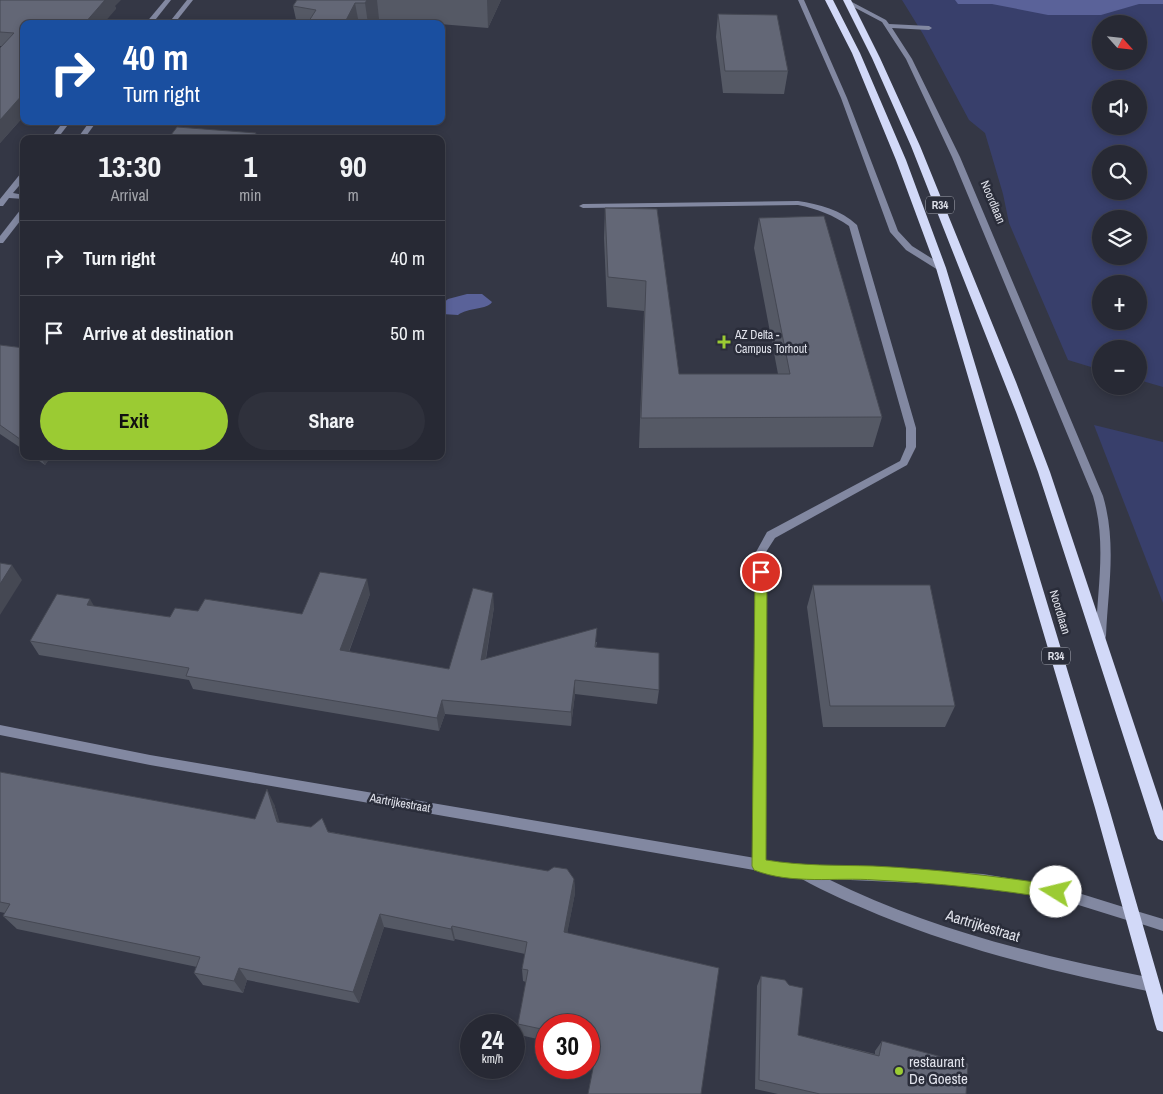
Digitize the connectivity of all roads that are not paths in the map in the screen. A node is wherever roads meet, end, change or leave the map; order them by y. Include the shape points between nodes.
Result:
1 (168, 0) edge
2 (190, 0) edge
3 (801, 0) edge
4 (830, 0) edge
5 (847, 1) edge
6 (151, 20) edge
7 (174, 20) edge
8 (889, 26) junction
9 (929, 28) dead end
10 (65, 125) edge
11 (91, 125) edge
12 (57, 135) edge
13 (83, 135) edge
14 (20, 180) edge
15 (7, 195) junction
16 (20, 197) edge
17 (0, 204) edge
18 (583, 206) dead end
19 (20, 216) edge
20 (0, 241) edge
21 (941, 268) junction
22 (1100, 644) junction
23 (0, 730) edge
24 (1163, 834) edge
25 (759, 866) junction
26 (802, 872) junction
27 (1133, 916) junction
28 (1163, 925) edge
29 (1158, 986) edge
30 (1163, 1024) edge

1 - 6 street
2 - 7 street
3 - 21 street via 844,98 894,232 909,248
4 - 21 main road, Noordlaan / R34 via 901,160
5 - 8 street, Noordlaan via 868,10
5 - 22 main road, Noordlaan / R34 via 883,70 967,271 1044,472
8 - 9 street
8 - 22 street, Noordlaan via 909,59 956,157 1105,514 1108,552
10 - 12 street
11 - 13 street
14 - 15 street
15 - 16 street
15 - 17 street
18 - 25 street via 798,203 826,208 853,225 911,428 911,447 904,463 771,535 761,552
19 - 20 street
21 - 27 main road, Noordlaan / R34
22 - 24 main road, Noordlaan / R34
23 - 25 street, Aartrijkestraat via 150,760
25 - 26 street, Aartrijkestraat
26 - 27 street, Aartrijkestraat via 983,880 1056,892
26 - 29 street, Aartrijkestraat via 871,906 958,937 1077,970
27 - 28 street, Aartrijkestraat
27 - 29 main road, Noordlaan / R34
29 - 30 main road, Noordlaan / R34

